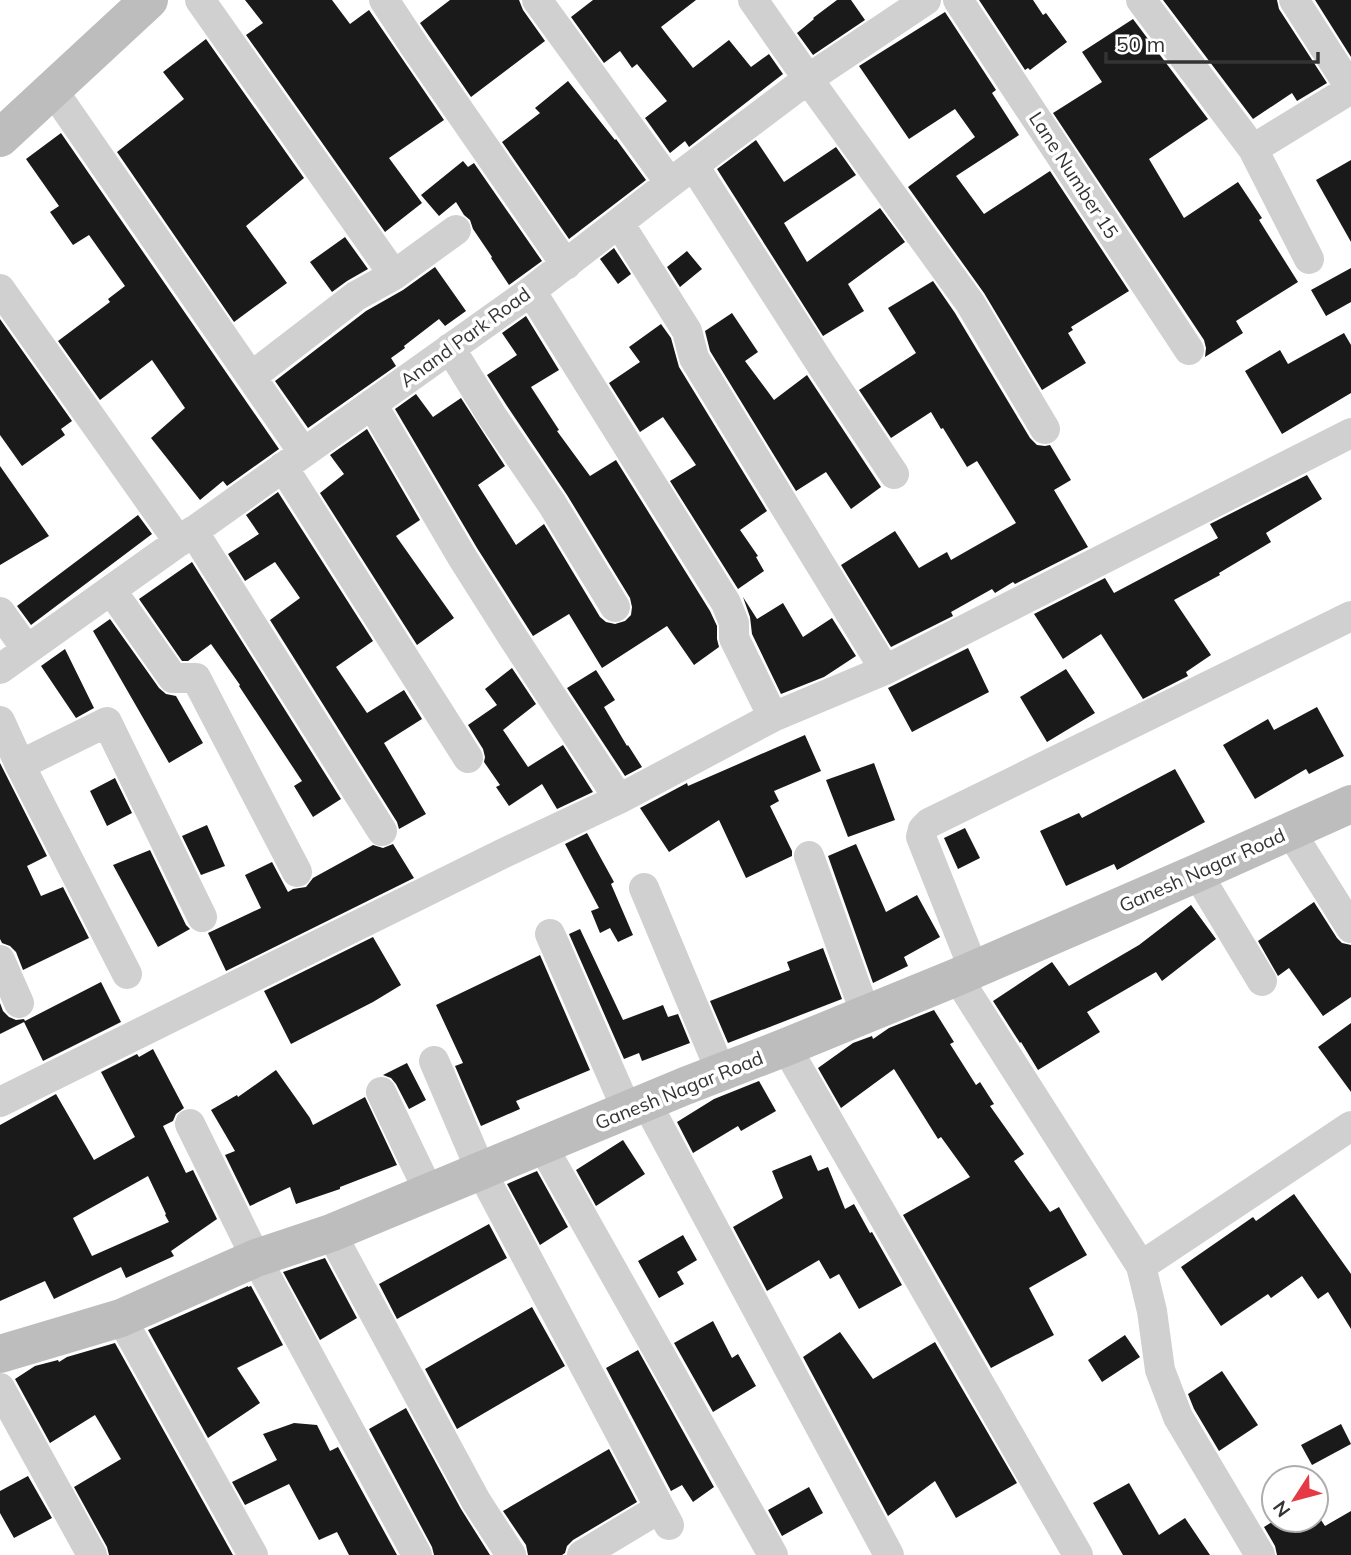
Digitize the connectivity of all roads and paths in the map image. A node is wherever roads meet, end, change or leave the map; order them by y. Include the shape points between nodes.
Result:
1 (149, 0) edge
2 (200, 0) edge
3 (384, 0) edge
4 (537, 0) edge
5 (753, 0) edge
6 (926, 0) edge
7 (958, 0) edge
8 (1141, 0) edge
9 (1294, 0) edge
10 (808, 79) junction
11 (52, 89) junction
12 (1351, 89) edge
13 (0, 138) edge
14 (1253, 149) junction
15 (694, 166) junction
16 (670, 183) junction
17 (619, 223) junction
18 (456, 230) dead end
19 (1309, 259) dead end
20 (566, 265) junction
21 (394, 275) junction
22 (0, 289) edge
23 (531, 291) junction
24 (450, 348) junction
25 (1189, 350) dead end
26 (252, 376) junction
27 (372, 404) junction
28 (1045, 429) dead end
29 (1351, 433) edge
30 (293, 459) junction
31 (894, 474) dead end
32 (186, 536) junction
33 (111, 590) junction
34 (615, 607) dead end
35 (0, 612) edge
36 (1351, 615) edge
37 (27, 650) junction
38 (0, 669) edge
39 (885, 670) junction
40 (773, 717) junction
41 (0, 721) edge
42 (468, 758) dead end
43 (20, 765) junction
44 (619, 799) junction
45 (1351, 804) edge
46 (382, 831) dead end
47 (1290, 831) junction
48 (809, 856) dead end
49 (298, 872) dead end
50 (1197, 873) junction
51 (644, 888) dead end
52 (202, 917) dead end
53 (1351, 928) edge
54 (550, 934) dead end
55 (0, 960) edge
56 (965, 973) junction
57 (127, 974) dead end
58 (1262, 981) dead end
59 (19, 1003) dead end
60 (866, 1015) junction
61 (786, 1047) junction
62 (434, 1061) dead end
63 (721, 1072) junction
64 (381, 1092) dead end
65 (0, 1102) edge
66 (636, 1106) junction
67 (190, 1124) dead end
68 (1351, 1126) edge
69 (542, 1145) junction
70 (481, 1171) junction
71 (429, 1192) junction
72 (331, 1233) junction
73 (256, 1258) junction
74 (1141, 1266) junction
75 (121, 1318) junction
76 (0, 1354) edge
77 (0, 1388) edge
78 (92, 1555) edge
79 (253, 1555) edge
80 (416, 1555) edge
81 (511, 1555) edge
82 (582, 1555) edge
83 (773, 1555) edge
84 (889, 1555) edge
85 (1078, 1555) edge
86 (1260, 1555) edge

1 - 11 street
2 - 21 street
3 - 20 street
4 - 16 street
5 - 10 street
6 - 10 street, Anand Park Road
7 - 25 street, Lane Number 15
8 - 14 street
9 - 12 street
10 - 15 street, Anand Park Road
10 - 28 street via 970,303
11 - 13 street
11 - 26 street
12 - 14 street
14 - 19 street
15 - 16 street, Anand Park Road
15 - 31 street
16 - 17 street, Anand Park Road
17 - 20 street, Anand Park Road
17 - 39 street via 687,331 694,358
18 - 21 street
20 - 23 street, Anand Park Road
21 - 26 street via 356,296
22 - 32 street
23 - 24 street, Anand Park Road
23 - 40 street via 726,603 734,622 734,638
24 - 27 street, Anand Park Road
24 - 34 street
26 - 30 street
27 - 30 street, Anand Park Road
27 - 44 street via 469,568
29 - 39 street
30 - 32 street, Anand Park Road
30 - 42 street
32 - 33 street, Anand Park Road
32 - 46 street
33 - 37 street, Anand Park Road
33 - 49 street via 173,678 196,678
35 - 37 street
36 - 56 street via 929,823 921,837
37 - 38 street, Anand Park Road
39 - 40 street
40 - 44 street
41 - 43 street
43 - 52 street via 107,722
43 - 57 street
44 - 65 street
45 - 47 street, Ganesh Nagar Road
47 - 50 street, Ganesh Nagar Road
47 - 53 street
48 - 60 street
50 - 56 street, Ganesh Nagar Road
50 - 58 street
51 - 63 street
54 - 66 street
55 - 59 street
56 - 60 street, Ganesh Nagar Road
56 - 74 street
60 - 61 street, Ganesh Nagar Road
61 - 63 street, Ganesh Nagar Road
61 - 85 street
62 - 70 street
63 - 66 street, Ganesh Nagar Road
64 - 71 street
66 - 69 street, Ganesh Nagar Road
66 - 84 street
67 - 73 street
68 - 74 street
69 - 70 street, Ganesh Nagar Road
69 - 83 street
70 - 71 street, Ganesh Nagar Road
70 - 82 street via 664,1517
71 - 72 street, Ganesh Nagar Road
72 - 73 street, Ganesh Nagar Road
72 - 81 street via 476,1502
73 - 75 street, Ganesh Nagar Road
73 - 80 street
74 - 86 street via 1160,1370 1178,1417
75 - 76 street, Ganesh Nagar Road
75 - 79 street
77 - 78 street

